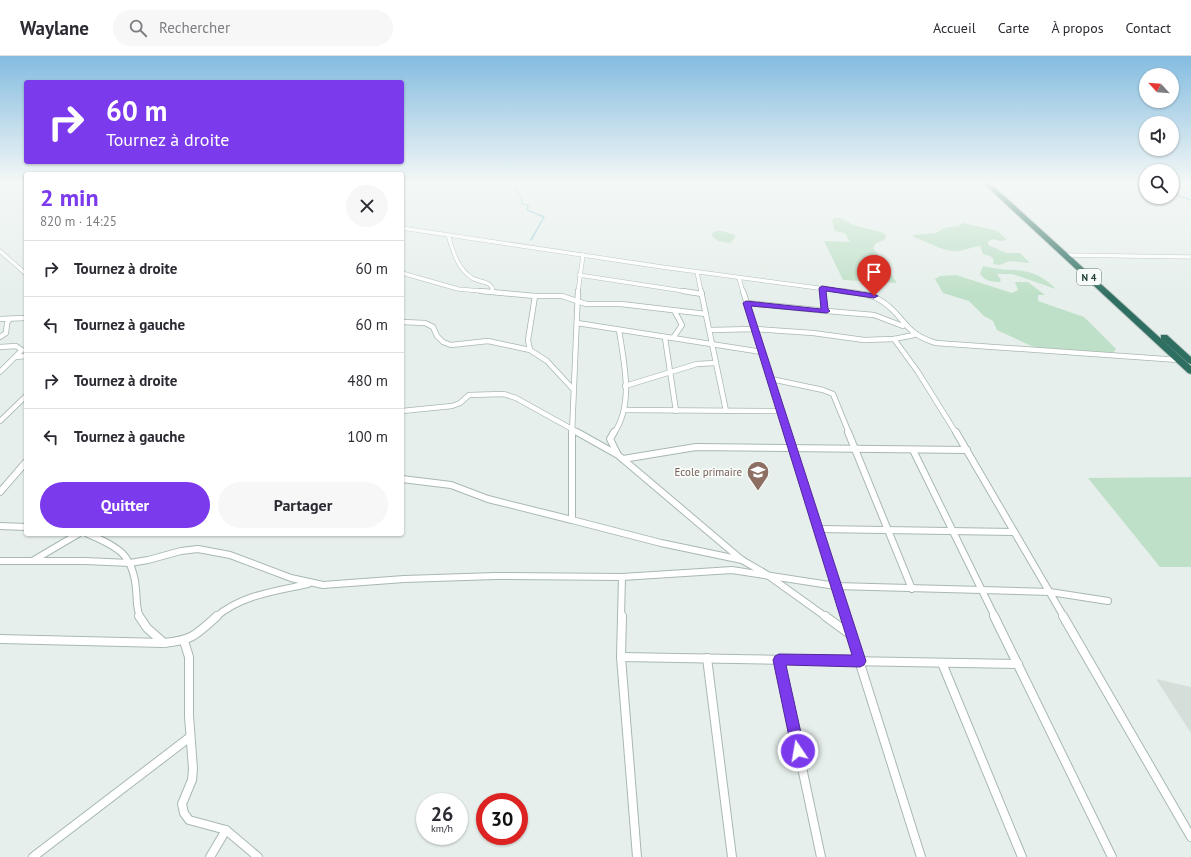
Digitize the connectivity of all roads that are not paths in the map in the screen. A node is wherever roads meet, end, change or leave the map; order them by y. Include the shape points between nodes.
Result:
1 (1029, 220) edge
2 (1031, 220) edge
3 (404, 228) edge
4 (448, 235) junction
5 (0, 252) edge
6 (583, 255) junction
7 (1068, 255) junction
8 (1191, 257) edge
9 (24, 272) edge
10 (697, 272) junction
11 (404, 274) edge
12 (579, 275) junction
13 (739, 278) junction
14 (822, 288) junction
15 (493, 292) junction
16 (702, 294) junction
17 (535, 296) junction
18 (578, 302) junction
19 (746, 303) junction
20 (827, 311) junction
21 (675, 312) junction
22 (706, 314) junction
23 (24, 318) edge
24 (0, 319) edge
25 (10, 319) junction
26 (404, 322) edge
27 (577, 322) junction
28 (905, 327) junction
29 (755, 329) junction
30 (619, 330) junction
31 (710, 330) junction
32 (914, 335) junction
33 (0, 337) edge
34 (665, 338) junction
35 (673, 338) junction
36 (894, 339) junction
37 (711, 344) junction
38 (0, 347) edge
39 (530, 350) junction
40 (762, 352) junction
41 (24, 356) edge
42 (16, 357) junction
43 (1179, 360) junction
44 (1191, 361) edge
45 (716, 363) junction
46 (1191, 371) edge
47 (0, 372) edge
48 (670, 373) junction
49 (771, 379) junction
50 (625, 386) junction
51 (572, 388) junction
52 (24, 398) edge
53 (624, 410) junction
54 (404, 411) edge
55 (676, 411) junction
56 (726, 411) junction
57 (782, 411) junction
58 (0, 422) edge
59 (573, 430) junction
60 (793, 448) junction
61 (854, 449) junction
62 (913, 450) junction
63 (967, 450) junction
64 (620, 457) junction
65 (24, 464) edge
66 (404, 479) edge
67 (0, 492) edge
68 (572, 520) junction
69 (0, 526) edge
70 (24, 527) edge
71 (818, 529) junction
72 (887, 529) junction
73 (953, 530) junction
74 (1014, 532) junction
75 (75, 536) edge
76 (93, 536) edge
77 (33, 560) junction
78 (742, 560) junction
79 (0, 561) edge
80 (130, 563) junction
81 (766, 574) junction
82 (622, 577) junction
83 (310, 584) junction
84 (836, 586) junction
85 (912, 589) junction
86 (982, 590) junction
87 (1050, 592) junction
88 (1108, 601) dead end
89 (852, 635) junction
90 (0, 639) edge
91 (184, 641) junction
92 (164, 643) junction
93 (621, 657) junction
94 (707, 658) junction
95 (779, 660) junction
96 (860, 661) junction
97 (942, 663) junction
98 (1018, 664) junction
99 (190, 737) junction
100 (226, 830) junction
101 (1191, 837) edge
102 (33, 857) edge
103 (210, 857) edge
104 (258, 857) edge
105 (637, 857) edge
106 (732, 857) edge
107 (821, 857) edge
108 (921, 857) edge
109 (1022, 857) edge
110 (1112, 857) edge

1 - 7 highway, N 4
2 - 7 highway, N 4
3 - 4 street
4 - 6 street
4 - 15 street via 462,270 473,279 490,284
5 - 9 street via 13,260
6 - 10 street
6 - 12 street
7 - 8 street
7 - 43 highway, N 4
7 - 44 highway, N 4
10 - 13 street
10 - 16 street
11 - 15 street via 455,289
12 - 16 street
12 - 18 street
13 - 14 street
13 - 19 street
14 - 20 street
14 - 28 street via 878,297
15 - 17 street
16 - 22 street
17 - 18 street via 562,296
17 - 39 street via 528,340
18 - 21 street via 621,304
18 - 27 street
19 - 20 street
19 - 29 street
20 - 28 street via 874,315
21 - 22 street
21 - 35 street via 682,322 682,328
22 - 31 street
23 - 25 street
24 - 25 street
25 - 33 street via 6,333
26 - 39 street via 425,324 433,328 443,342 452,345 488,341
27 - 30 street
27 - 51 street
28 - 32 street
29 - 31 street
29 - 36 street via 864,340
29 - 40 street
30 - 34 street
30 - 50 street
31 - 37 street
32 - 36 street
32 - 43 street via 928,341 953,345
34 - 35 street
34 - 48 street
35 - 37 street
36 - 63 street
37 - 40 street
37 - 45 street
38 - 42 street via 20,347 22,350
39 - 51 street via 547,361
40 - 49 street
41 - 42 street
42 - 47 street
43 - 46 highway, N 4
45 - 48 street via 697,364
45 - 56 street
48 - 50 street
48 - 55 street
49 - 57 street
49 - 61 street via 833,394
50 - 53 street
51 - 59 street
52 - 58 street
53 - 55 street
53 - 64 street via 621,421 610,439 612,447
54 - 59 street via 452,406 469,395 504,394 516,398
55 - 56 street
56 - 57 street
57 - 60 street
59 - 64 street
59 - 68 street
60 - 61 street
60 - 64 street via 696,447
60 - 71 street
61 - 62 street
61 - 72 street
62 - 63 street
62 - 73 street
63 - 74 street
64 - 78 street
65 - 67 street
66 - 68 street via 451,485 488,499
68 - 78 street via 661,543
69 - 70 street
71 - 72 street
71 - 84 street
72 - 73 street
72 - 85 street
73 - 74 street
73 - 86 street
74 - 87 street
75 - 77 street
76 - 80 street via 115,548
77 - 79 street
77 - 80 street
78 - 81 street
80 - 83 street via 198,549 236,557 272,573
80 - 92 street via 140,618 145,627
81 - 82 street via 714,570
81 - 84 street
81 - 89 street
82 - 83 street via 496,576 404,579 348,585
82 - 93 street
83 - 91 street via 250,597 227,607 196,635
84 - 85 street
84 - 89 street
85 - 86 street
86 - 87 street
86 - 98 street
87 - 88 street
87 - 101 street
89 - 96 street
90 - 92 street
91 - 92 street
91 - 99 street via 189,658
93 - 94 street
93 - 105 street
94 - 95 street
94 - 106 street
95 - 96 street
95 - 107 street
96 - 97 street
96 - 108 street
97 - 98 street
97 - 109 street
98 - 110 street
99 - 100 street via 192,780 182,804 184,813 189,820
99 - 102 street
100 - 103 street
100 - 104 street

